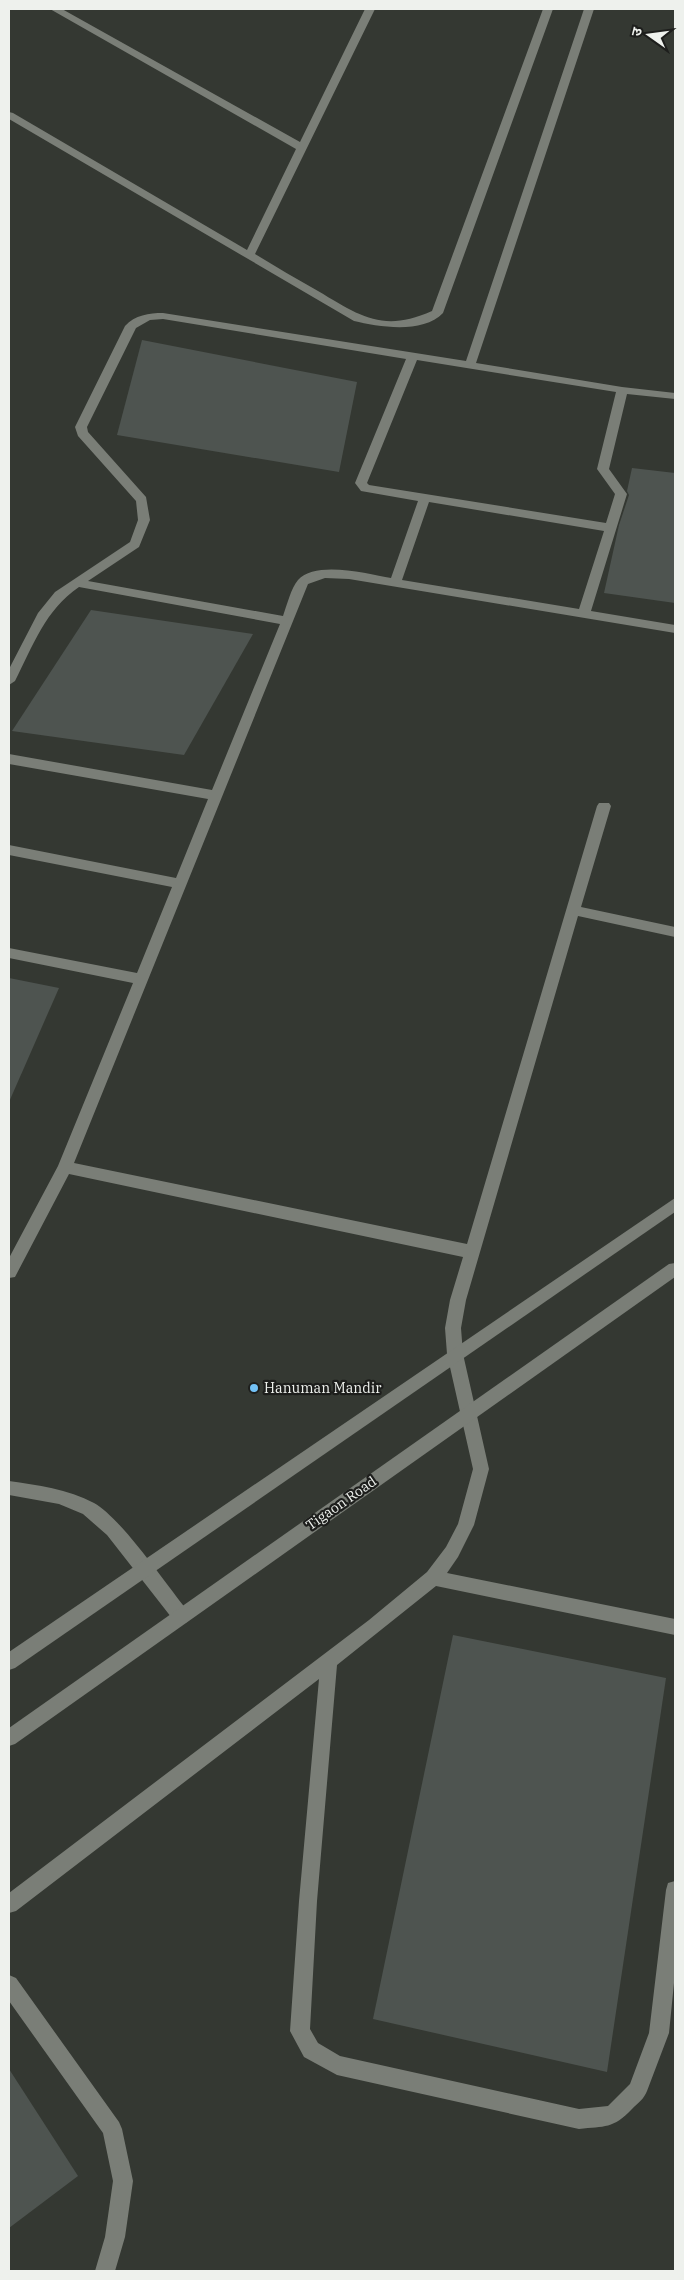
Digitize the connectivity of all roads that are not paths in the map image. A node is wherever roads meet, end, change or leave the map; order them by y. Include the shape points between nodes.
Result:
1 (55, 9) edge
2 (370, 9) edge
3 (548, 9) edge
4 (589, 9) edge
5 (9, 115) edge
6 (302, 148) junction
7 (250, 256) junction
8 (413, 356) junction
9 (470, 365) junction
10 (622, 390) junction
11 (675, 396) edge
12 (425, 498) junction
13 (611, 528) junction
14 (77, 583) junction
15 (395, 583) junction
16 (584, 614) junction
17 (287, 621) junction
18 (675, 629) edge
19 (9, 681) edge
20 (9, 759) edge
21 (216, 796) junction
22 (604, 806) dead end
23 (9, 850) edge
24 (180, 884) junction
25 (573, 910) junction
26 (675, 932) edge
27 (9, 953) edge
28 (141, 979) junction
29 (65, 1167) junction
30 (675, 1204) edge
31 (472, 1252) junction
32 (675, 1269) edge
33 (9, 1272) edge
34 (455, 1354) junction
35 (468, 1413) junction
36 (9, 1488) edge
37 (143, 1570) junction
38 (433, 1578) junction
39 (181, 1616) junction
40 (675, 1627) edge
41 (329, 1661) junction
42 (9, 1662) edge
43 (9, 1738) edge
44 (675, 1890) edge
45 (9, 1904) edge
46 (9, 1984) edge
47 (105, 2271) edge

1 - 6 street
2 - 6 street
3 - 7 street via 437,313 419,322 389,326 358,319
4 - 9 street
5 - 7 street
6 - 7 street
8 - 9 street
8 - 12 street via 361,483 365,488
8 - 14 street via 163,316 139,320 131,326 81,427 82,433 142,500 144,520 135,544
9 - 10 street
10 - 11 street
10 - 13 street via 603,469 621,494
12 - 13 street
12 - 15 street
13 - 16 street
14 - 17 street
14 - 19 street via 49,605
15 - 16 street
15 - 17 street via 329,573 311,576 304,582
16 - 18 street
17 - 21 street
20 - 21 street
21 - 24 street
22 - 25 street
23 - 24 street
24 - 28 street
25 - 26 street
25 - 31 street
27 - 28 street
28 - 29 street
29 - 31 street
29 - 33 street
30 - 34 street
31 - 34 street via 453,1328
32 - 35 street, Tigaon Road
34 - 35 street
34 - 37 street
35 - 38 street via 481,1469 466,1525
35 - 39 street, Tigaon Road
36 - 37 street via 60,1497 90,1509 113,1530
37 - 39 street
37 - 42 street
38 - 40 street
38 - 41 street
39 - 43 street, Tigaon Road
41 - 44 street via 300,2031 311,2050 337,2065 579,2120 613,2115 636,2091 659,2033
41 - 45 street
46 - 47 street via 112,2129 123,2181 115,2237

